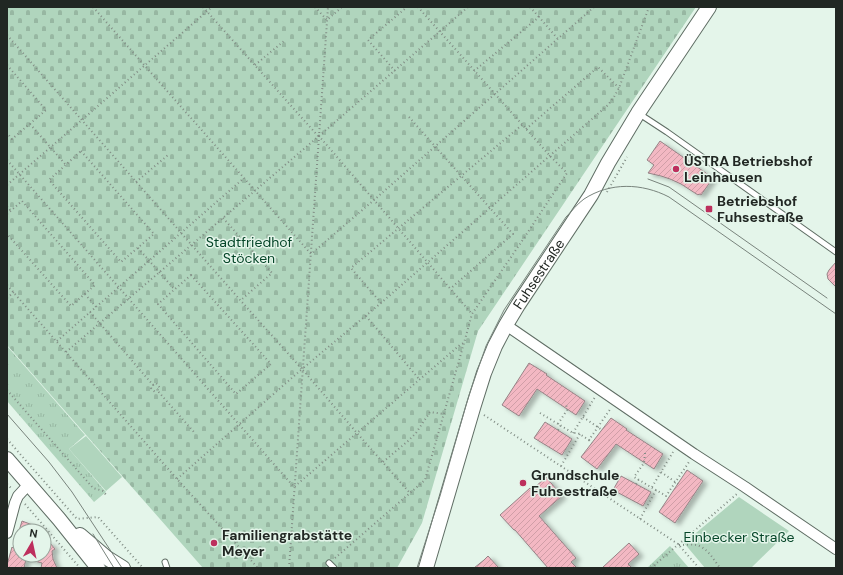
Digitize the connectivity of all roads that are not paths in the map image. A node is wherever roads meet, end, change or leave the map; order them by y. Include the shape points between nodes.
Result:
1 (709, 7) edge
2 (638, 113) junction
3 (836, 252) edge
4 (506, 325) junction
5 (7, 459) edge
6 (29, 484) junction
7 (59, 519) junction
8 (7, 533) edge
9 (836, 549) edge
10 (165, 562) dead end
11 (330, 562) road end
12 (98, 568) edge
13 (123, 568) edge
14 (166, 568) edge
15 (334, 568) edge
16 (426, 568) edge

1 - 2 street, Fuhsestraße
2 - 3 lane
2 - 4 street, Fuhsestraße via 591,195
4 - 9 street
4 - 16 street, Fuhsestraße via 484,373
5 - 6 street
6 - 7 street
6 - 8 street via 18,496
7 - 12 street
7 - 13 street
10 - 14 lane
11 - 15 lane

